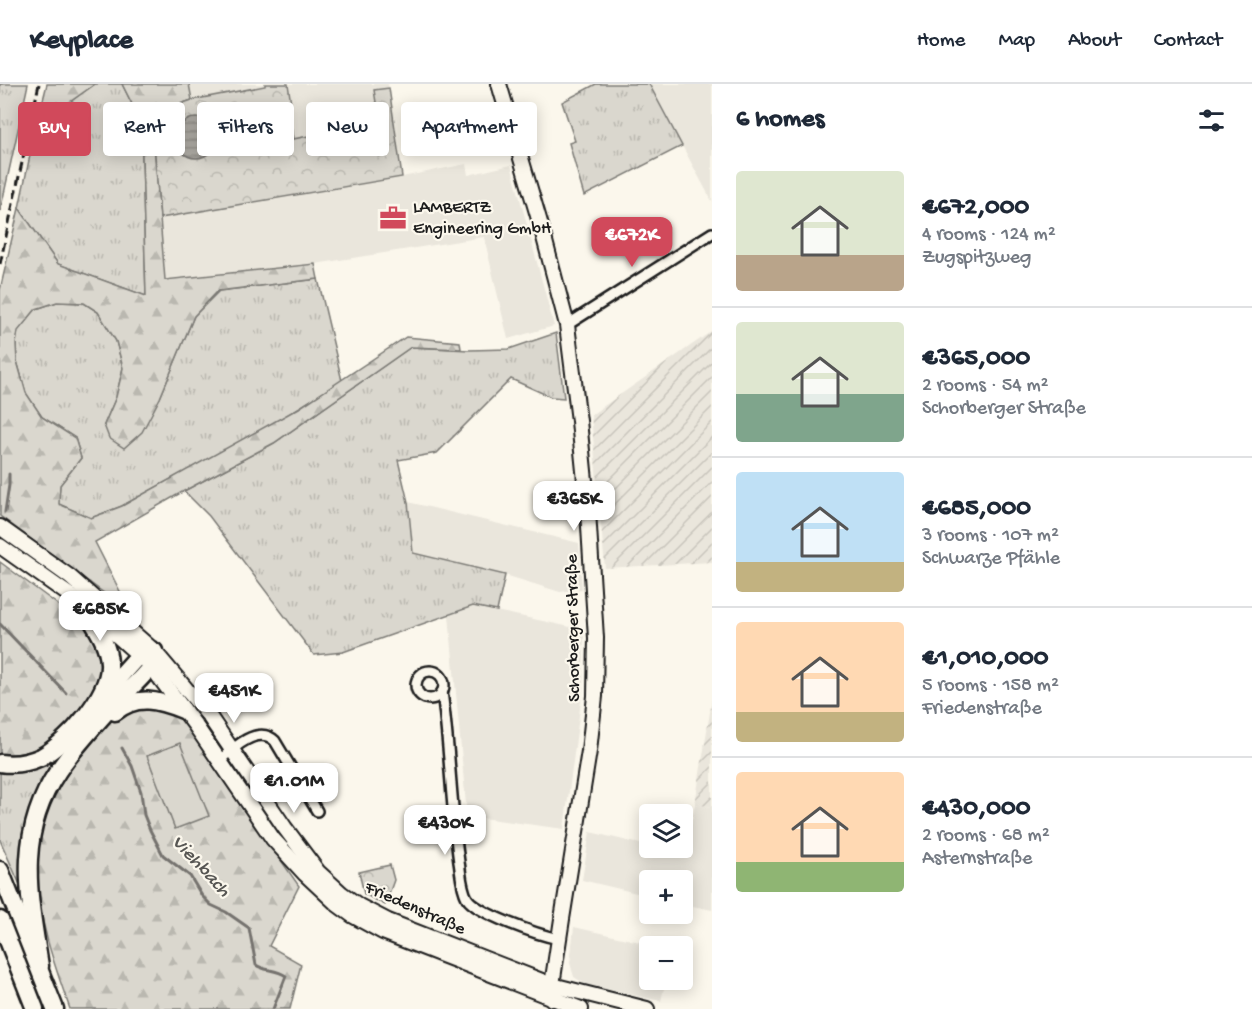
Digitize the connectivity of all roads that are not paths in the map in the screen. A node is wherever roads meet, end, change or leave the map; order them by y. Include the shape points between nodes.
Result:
1 (499, 84) edge
2 (712, 233) edge
3 (567, 325) junction
4 (0, 527) edge
5 (0, 546) edge
6 (82, 604) junction
7 (148, 658) junction
8 (442, 692) dead end
9 (96, 703) junction
10 (183, 710) junction
11 (93, 729) junction
12 (231, 750) junction
13 (219, 761) junction
14 (0, 763) edge
15 (317, 811) dead end
16 (0, 870) edge
17 (0, 920) edge
18 (559, 939) junction
19 (39, 966) junction
20 (552, 998) edge
21 (35, 1009) edge
22 (55, 1009) edge
23 (581, 1009) edge
24 (647, 1009) edge

1 - 3 main road, Schorberger Straße
2 - 3 street
3 - 18 main road, Schorberger Straße via 588,511 596,638 589,751
4 - 7 main road via 70,577
5 - 6 main road
6 - 7 main road
6 - 9 highway via 109,659 108,678
7 - 9 highway
7 - 10 main road, Friedenstraße
7 - 11 highway
7 - 12 main road, Friedenstraße via 209,716
8 - 18 street via 464,891 470,901 485,911
9 - 14 highway via 48,752 26,762
10 - 11 highway via 158,701 140,700 119,709
10 - 13 main road, Friedenstraße
11 - 19 highway via 55,776 33,825 28,884
12 - 13 street
12 - 15 street via 254,736 271,738
12 - 20 main road, Friedenstraße via 318,872 341,893 388,921
13 - 20 main road, Friedenstraße via 273,839 304,874 352,915 383,932
16 - 19 highway
17 - 21 highway
18 - 20 main road, Schorberger Straße
19 - 22 highway
20 - 23 main road, Friedenstraße
20 - 24 main road, Friedenstraße

